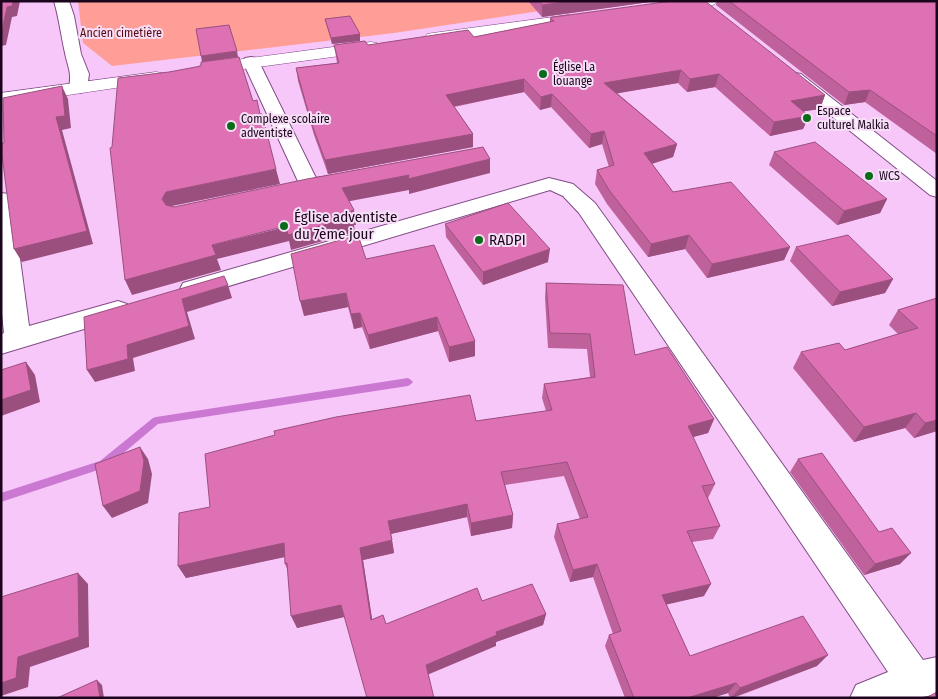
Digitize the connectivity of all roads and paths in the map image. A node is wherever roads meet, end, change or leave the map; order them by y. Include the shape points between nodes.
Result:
1 (61, 1) edge
2 (709, 7) edge
3 (652, 10) edge
4 (584, 19) edge
5 (418, 40) edge
6 (388, 44) edge
7 (251, 62) junction
8 (785, 70) edge
9 (194, 71) edge
10 (174, 74) edge
11 (78, 88) junction
12 (1, 99) edge
13 (358, 177) edge
14 (937, 191) edge
15 (1, 199) edge
16 (170, 295) edge
17 (142, 303) edge
18 (10, 342) edge
19 (926, 678) edge
20 (869, 698) edge

1 - 11 street via 72,54 80,74
2 - 3 street
4 - 5 street
6 - 7 street
7 - 9 street
7 - 13 street via 300,188
8 - 14 street
10 - 11 street
11 - 12 street
15 - 18 street
16 - 19 street via 549,184 560,184 572,191 587,208
17 - 18 street
19 - 20 street

